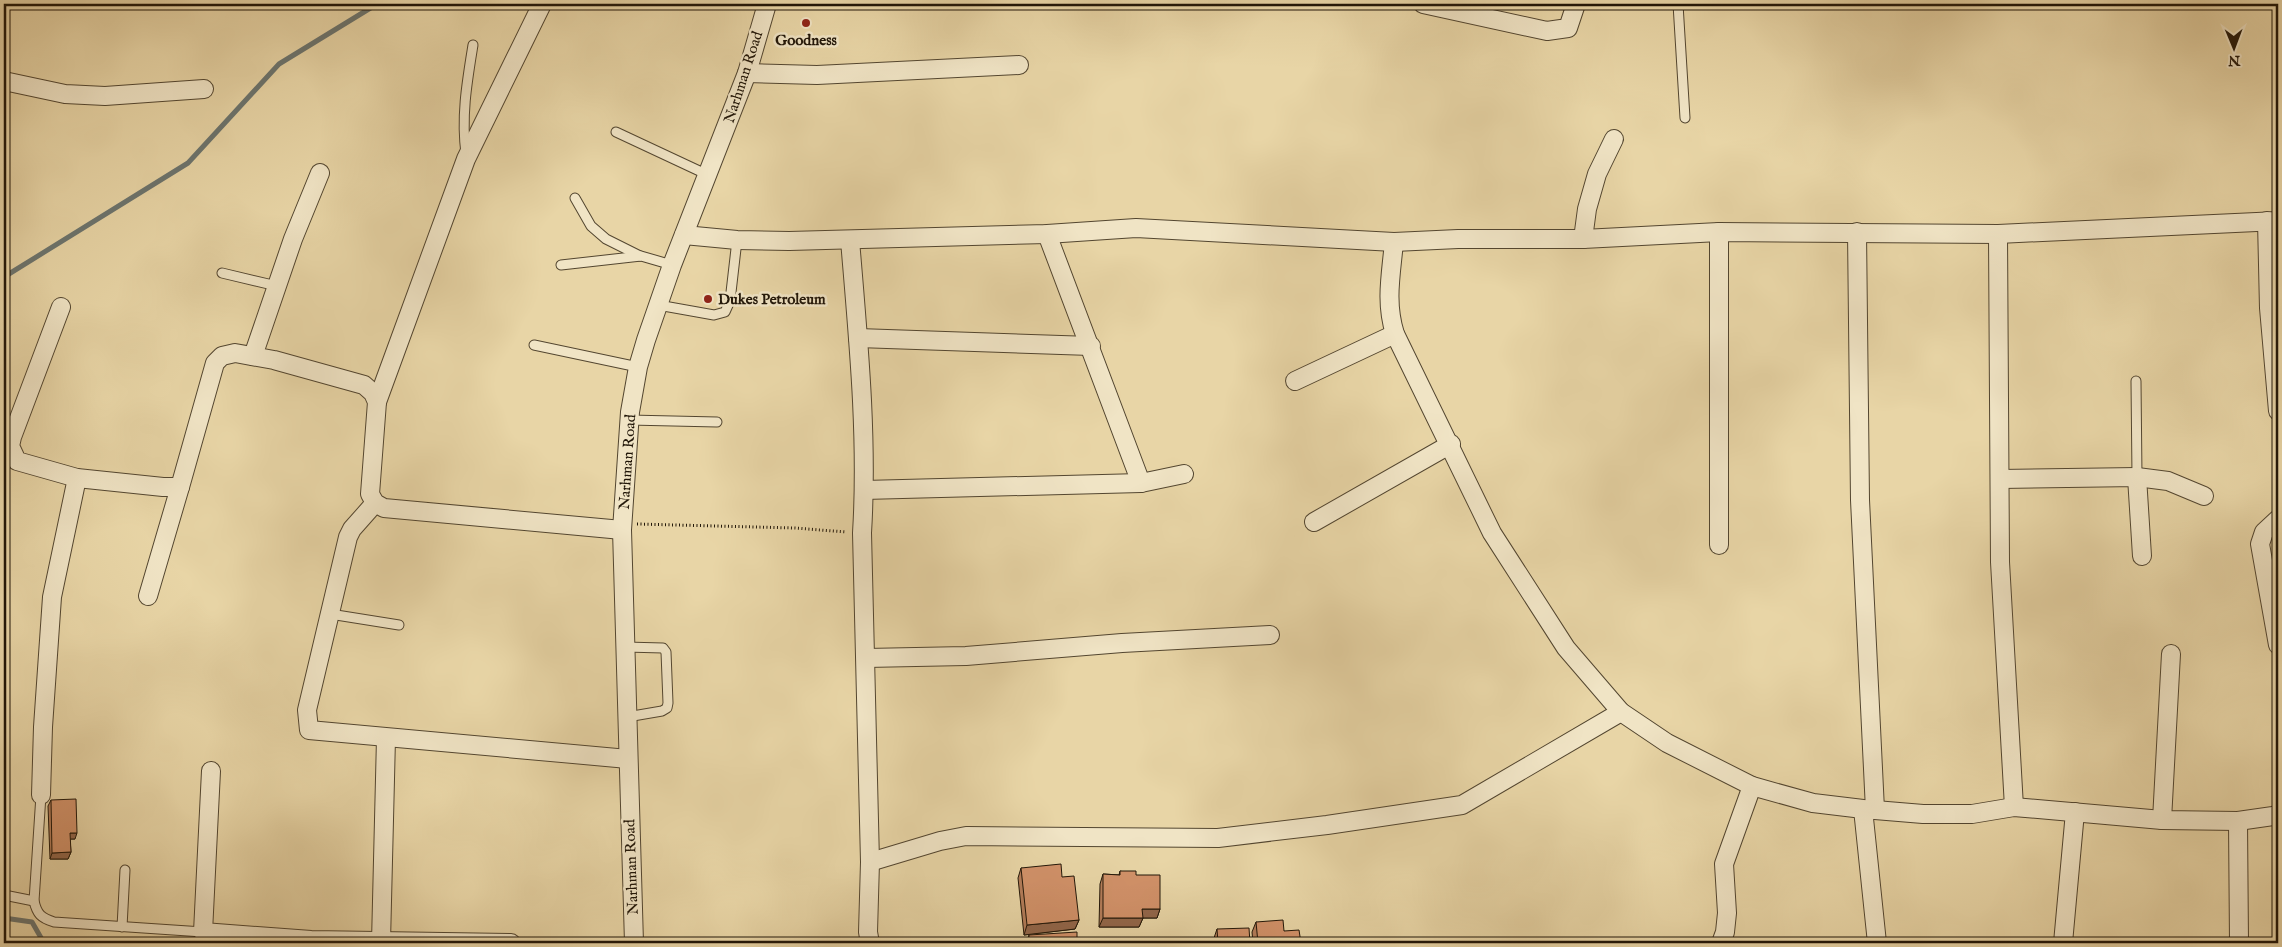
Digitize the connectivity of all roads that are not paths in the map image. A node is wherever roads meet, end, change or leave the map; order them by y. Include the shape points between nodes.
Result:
1 (542, 4) edge
2 (766, 4) edge
3 (1423, 4) edge
4 (1576, 4) edge
5 (1678, 4) edge
6 (473, 45) dead end
7 (1019, 64) dead end
8 (747, 73) junction
9 (4, 81) edge
10 (204, 89) dead end
11 (1685, 118) dead end
12 (616, 132) dead end
13 (1614, 139) dead end
14 (466, 159) junction
15 (320, 173) dead end
16 (708, 175) junction
17 (575, 198) dead end
18 (2273, 221) edge
19 (1720, 232) junction
20 (1857, 232) junction
21 (1047, 234) junction
22 (1998, 234) junction
23 (684, 235) junction
24 (1583, 239) junction
25 (737, 240) junction
26 (850, 240) junction
27 (1394, 242) junction
28 (641, 256) junction
29 (560, 265) dead end
30 (672, 265) junction
31 (222, 273) dead end
32 (277, 286) junction
33 (658, 305) junction
34 (61, 307) dead end
35 (1395, 334) junction
36 (858, 338) junction
37 (534, 345) dead end
38 (1091, 346) junction
39 (253, 356) junction
40 (638, 367) junction
41 (1295, 381) dead end
42 (2136, 381) dead end
43 (377, 402) junction
44 (2278, 411) edge
45 (630, 420) junction
46 (717, 422) dead end
47 (1451, 444) junction
48 (1184, 474) dead end
49 (2136, 477) junction
50 (77, 478) junction
51 (2000, 479) junction
52 (1142, 484) junction
53 (180, 487) junction
54 (864, 490) junction
55 (2204, 496) dead end
56 (375, 503) junction
57 (2278, 519) edge
58 (1314, 522) dead end
59 (623, 526) junction
60 (1719, 545) dead end
61 (2142, 556) dead end
62 (148, 596) dead end
63 (330, 614) junction
64 (399, 625) dead end
65 (1270, 635) dead end
66 (2278, 645) edge
67 (625, 647) junction
68 (2171, 654) dead end
69 (866, 658) junction
70 (1621, 712) junction
71 (627, 718) junction
72 (386, 738) junction
73 (628, 759) junction
74 (211, 771) dead end
75 (1752, 786) junction
76 (41, 795) joint
77 (2014, 807) junction
78 (1869, 809) junction
79 (2075, 812) junction
80 (2278, 814) edge
81 (2162, 820) junction
82 (2238, 821) junction
83 (870, 862) junction
84 (125, 870) dead end
85 (4, 895) edge
86 (34, 901) junction
87 (122, 927) junction
88 (203, 932) junction
89 (311, 942) edge
90 (381, 942) junction
91 (512, 943) edge
92 (634, 943) edge
93 (870, 943) edge
94 (1721, 943) edge
95 (1877, 943) edge
96 (2062, 943) edge
97 (2239, 943) edge

1 - 14 street
2 - 8 street, Narhman Road
3 - 4 street via 1547,31 1568,28
5 - 11 lane
6 - 14 lane via 464,100
7 - 8 street via 827,75
8 - 16 street, Narhman Road
9 - 10 street via 65,94 105,96
12 - 16 lane
13 - 24 street via 1597,174
14 - 43 street
15 - 32 street
16 - 23 street, Narhman Road
17 - 28 lane via 591,226 606,239
18 - 22 street
18 - 44 street via 2269,308
19 - 20 street
19 - 24 street
19 - 60 street
20 - 22 street
20 - 78 street via 1860,500
21 - 26 street
21 - 27 street via 1144,228
21 - 38 street
22 - 51 street
23 - 25 street
23 - 30 street, Narhman Road
24 - 27 street
25 - 26 street
25 - 33 lane via 730,301 725,312 714,315
26 - 36 street
27 - 35 street via 1388,296 1389,316
28 - 29 lane
28 - 30 lane
30 - 33 street, Narhman Road
31 - 32 lane
32 - 39 street
33 - 40 street, Narhman Road
34 - 50 street via 10,446 17,461
35 - 41 street
35 - 47 street
36 - 38 street
36 - 54 street
37 - 40 lane
38 - 52 street
39 - 43 street via 364,385
39 - 53 street via 235,353 222,356 215,363
40 - 45 street, Narhman Road
42 - 49 lane
43 - 56 street via 370,494
45 - 46 lane
45 - 59 street, Narhman Road
47 - 58 street
47 - 70 street via 1492,533 1537,604 1566,648
48 - 52 street
49 - 51 street
49 - 55 street via 2168,482
49 - 61 street
50 - 53 street
50 - 76 street via 52,597
51 - 77 street via 2000,562
52 - 54 street
53 - 62 street
54 - 69 street via 862,533
56 - 59 street via 384,508
56 - 63 street via 348,537
57 - 66 street via 2264,532 2260,544
59 - 67 street, Narhman Road
63 - 64 lane
63 - 72 street via 307,710 310,730
65 - 69 street via 966,656
67 - 71 street, Narhman Road
67 - 71 lane via 663,648 666,652 668,703 662,711
68 - 81 street
69 - 83 street
70 - 75 street via 1667,743
70 - 83 street via 1462,805 1218,838 966,836 940,840
71 - 73 street, Narhman Road
72 - 73 street
72 - 90 street
73 - 92 street, Narhman Road
74 - 88 street
75 - 78 street via 1814,803
75 - 94 street via 1724,864 1727,913
76 - 86 lane
77 - 78 street via 1972,814
77 - 79 street
78 - 95 street
79 - 81 street
79 - 96 street
80 - 82 street
81 - 82 street
82 - 97 street
83 - 93 street
84 - 87 lane
85 - 86 lane
86 - 87 lane via 37,913 54,922
87 - 88 lane
88 - 89 street
89 - 90 street
90 - 91 street

